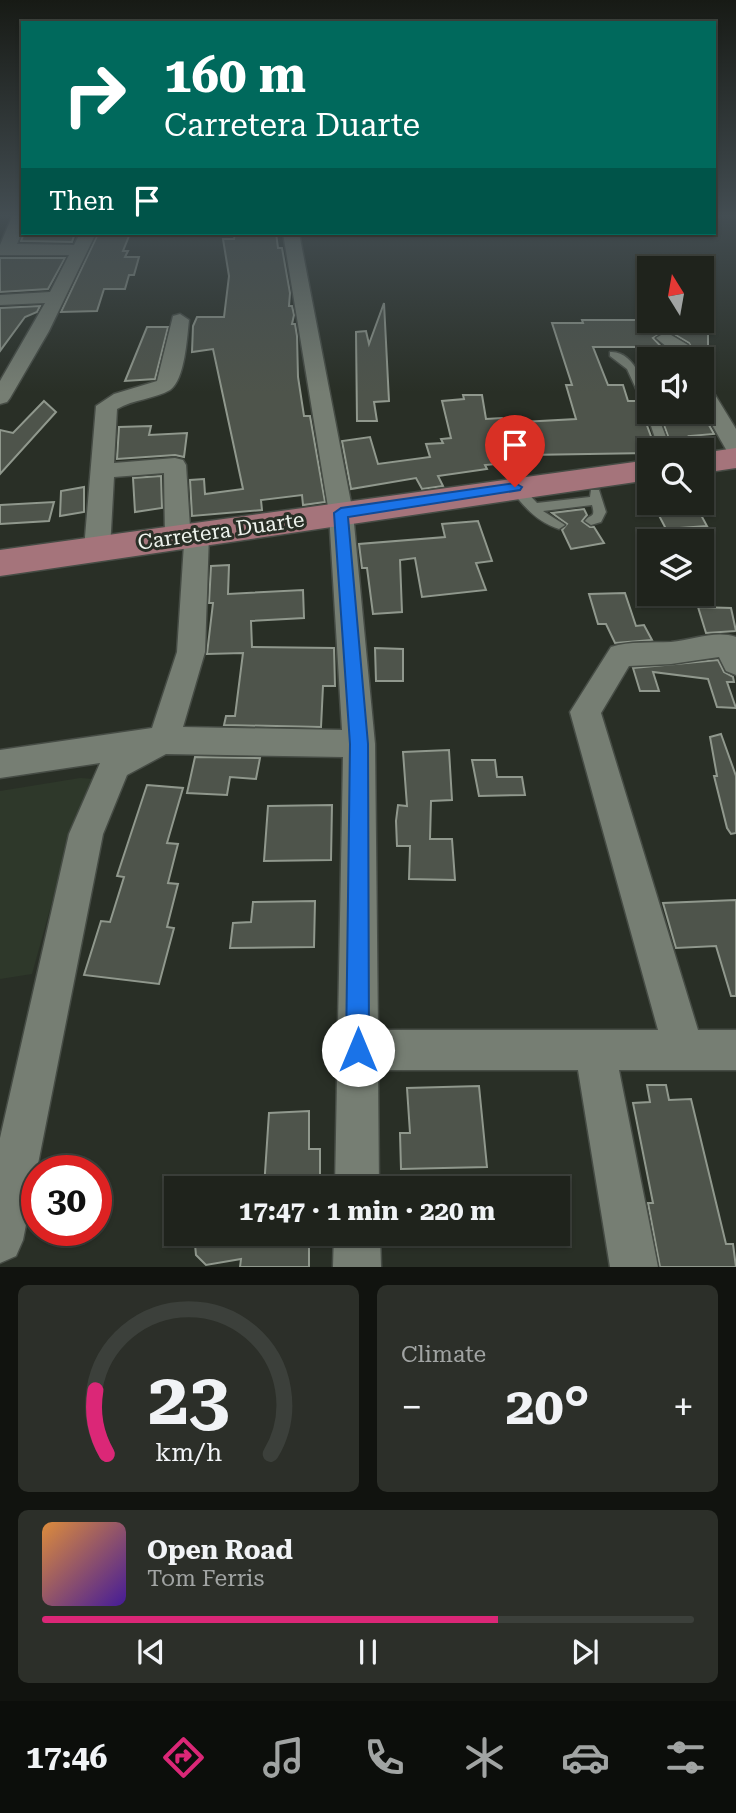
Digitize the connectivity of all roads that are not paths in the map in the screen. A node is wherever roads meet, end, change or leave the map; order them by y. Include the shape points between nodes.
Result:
1 (68, 273) edge
2 (297, 273) edge
3 (56, 297) junction
4 (0, 300) edge
5 (180, 320) dead end
6 (666, 338) dead end
7 (678, 347) edge
8 (613, 354) dead end
9 (637, 380) edge
10 (0, 398) edge
11 (714, 410) edge
12 (736, 448) edge
13 (736, 458) edge
14 (714, 461) edge
15 (102, 471) junction
16 (637, 474) edge
17 (594, 489) junction
18 (524, 498) junction
19 (341, 513) junction
20 (591, 521) dead end
21 (559, 525) dead end
22 (187, 536) junction
23 (97, 549) junction
24 (0, 563) edge
25 (736, 663) edge
26 (163, 740) junction
27 (359, 744) junction
28 (0, 764) edge
29 (358, 1050) junction
30 (684, 1050) junction
31 (736, 1050) edge
32 (595, 1051) junction
33 (357, 1176) edge
34 (0, 1240) edge
35 (357, 1246) edge
36 (356, 1267) edge
37 (634, 1267) edge

1 - 3 street
2 - 19 street
3 - 4 street
3 - 10 street
5 - 15 street via 170,377 164,386 121,398 107,407
6 - 7 street
8 - 9 lane via 631,367
11 - 12 street
13 - 14 main road
15 - 22 street via 175,465
15 - 23 street
16 - 17 main road, Carretera Duarte
17 - 18 main road, Carretera Duarte
17 - 20 lane via 600,512
18 - 19 main road, Carretera Duarte
18 - 21 lane via 549,522
19 - 22 main road, Carretera Duarte
19 - 27 street
22 - 23 main road, Carretera Duarte
22 - 26 street via 191,652
23 - 24 main road, Carretera Duarte
25 - 30 street via 727,645 621,655 586,712
26 - 27 street
26 - 28 street
26 - 34 street via 116,765 86,834
27 - 29 street
29 - 32 street
29 - 33 street
30 - 31 street
30 - 32 street
32 - 37 street
35 - 36 street

